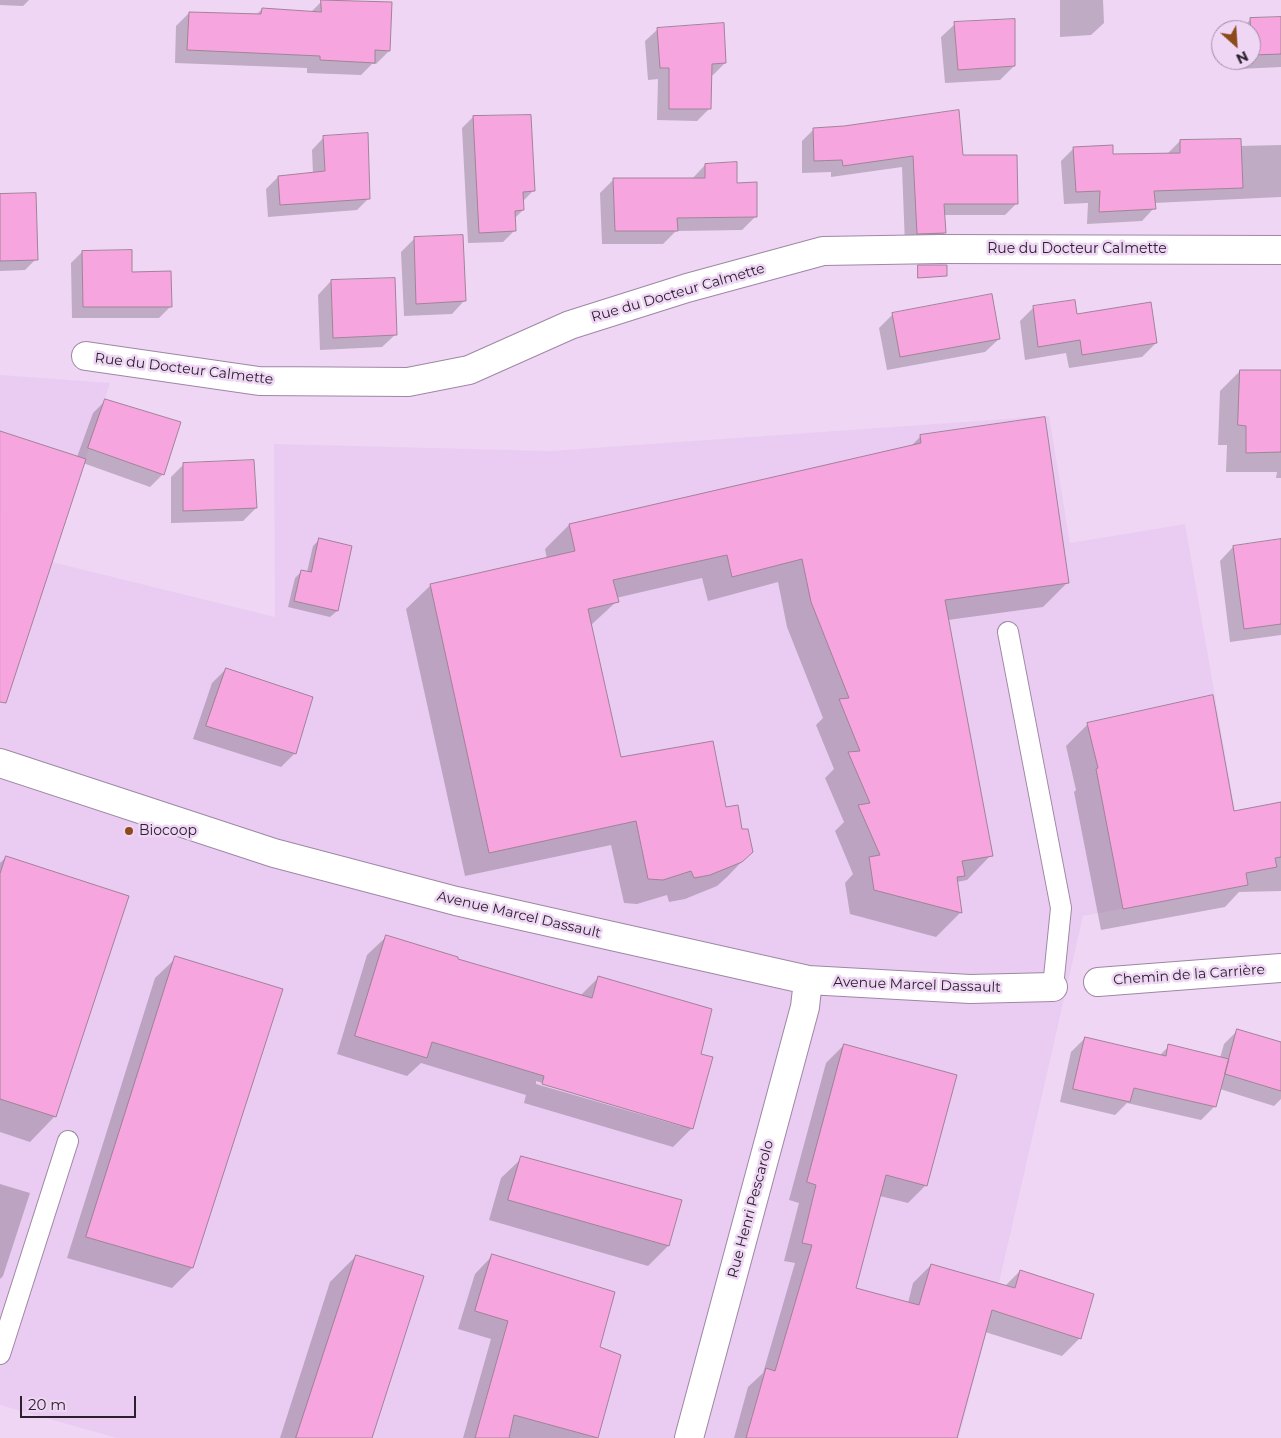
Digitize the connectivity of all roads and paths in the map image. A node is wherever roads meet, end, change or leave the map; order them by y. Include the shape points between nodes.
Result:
1 (1281, 250) edge
2 (86, 356) dead end
3 (1008, 632) dead end
4 (0, 763) edge
5 (1281, 968) edge
6 (808, 980) junction
7 (1098, 982) dead end
8 (1052, 987) joint
9 (68, 1140) dead end
10 (0, 1354) edge
11 (689, 1438) edge

1 - 2 street, Rue du Docteur Calmette via 823,251 687,288 570,325 469,370 408,382 259,381
3 - 8 lane via 1061,908
4 - 6 street, Avenue Marcel Dassault via 274,853 456,901
5 - 7 street, Chemin de la Carrière
6 - 8 street, Avenue Marcel Dassault via 970,989
6 - 11 street, Rue Henri Pescarolo via 802,1016
9 - 10 lane

